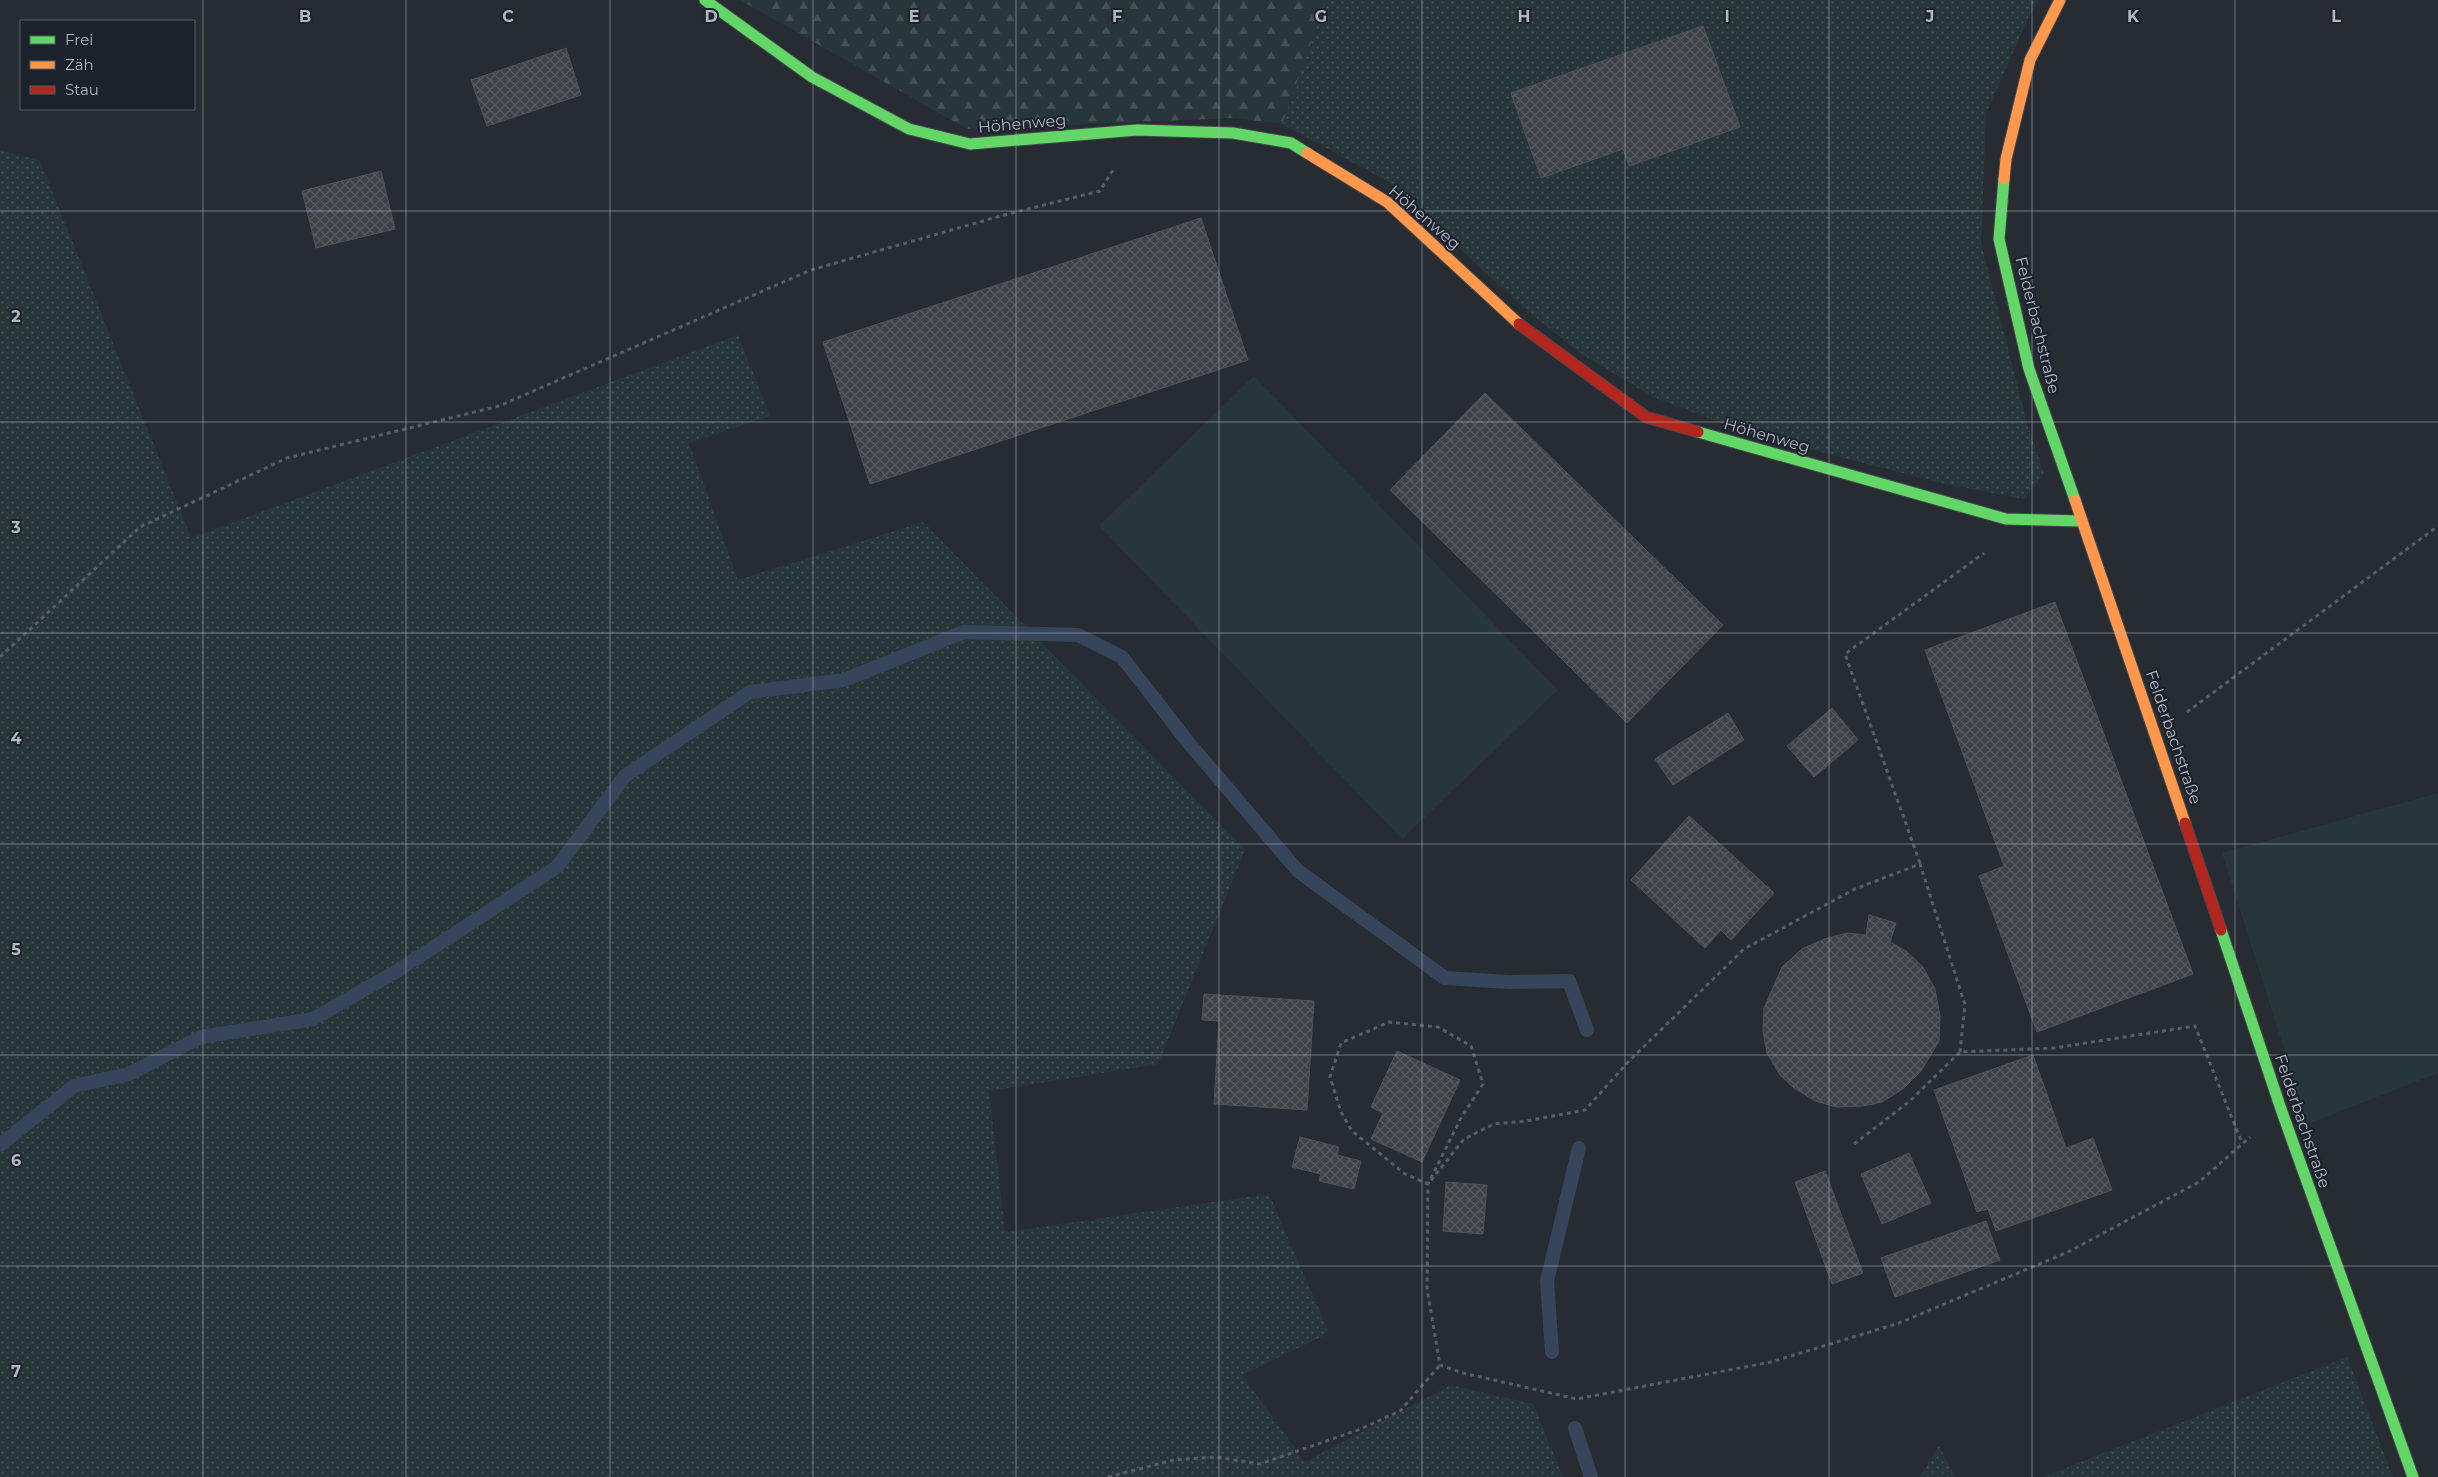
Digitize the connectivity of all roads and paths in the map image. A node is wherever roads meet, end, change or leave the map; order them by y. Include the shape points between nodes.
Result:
1 (706, 0) edge
2 (2060, 0) edge
3 (1137, 130) junction
4 (2081, 521) junction
5 (2438, 526) edge
6 (1989, 549) dead end
7 (0, 657) edge
8 (2156, 735) junction
9 (1920, 864) junction
10 (1960, 1052) junction
11 (2282, 1112) junction
12 (2242, 1143) junction
13 (1854, 1144) dead end
14 (1428, 1184) junction
15 (1440, 1365) junction
16 (1108, 1477) edge
17 (2412, 1477) edge

1 - 3 street, Höhenweg via 812,76 909,129 970,144
2 - 4 street, Felderbachstraße via 2030,60 2006,159 1999,239 2029,369
3 - 4 street, Höhenweg via 1233,133 1291,143 1387,202 1514,320 1646,417 2006,519
3 - 7 path via 1100,191 811,270 499,406 287,458 140,527
4 - 8 street, Felderbachstraße
5 - 8 path
6 - 9 path via 1845,654
8 - 11 street, Felderbachstraße
9 - 10 path via 1965,1006
9 - 14 path via 1855,889 1744,949 1629,1061 1585,1110 1494,1124 1464,1139
10 - 12 path via 2054,1048 2195,1026
10 - 13 path via 1910,1101
11 - 12 path
11 - 17 street, Felderbachstraße
12 - 15 path via 2199,1182 2068,1252 1899,1323 1771,1362 1577,1399 1487,1380
14 - 14 path via 1461,1118 1483,1084 1472,1046 1438,1027 1389,1022 1341,1043 1330,1077 1341,1112 1352,1131 1405,1174
14 - 15 path via 1427,1288
15 - 16 path via 1400,1411 1358,1430 1260,1464 1216,1457 1174,1460

